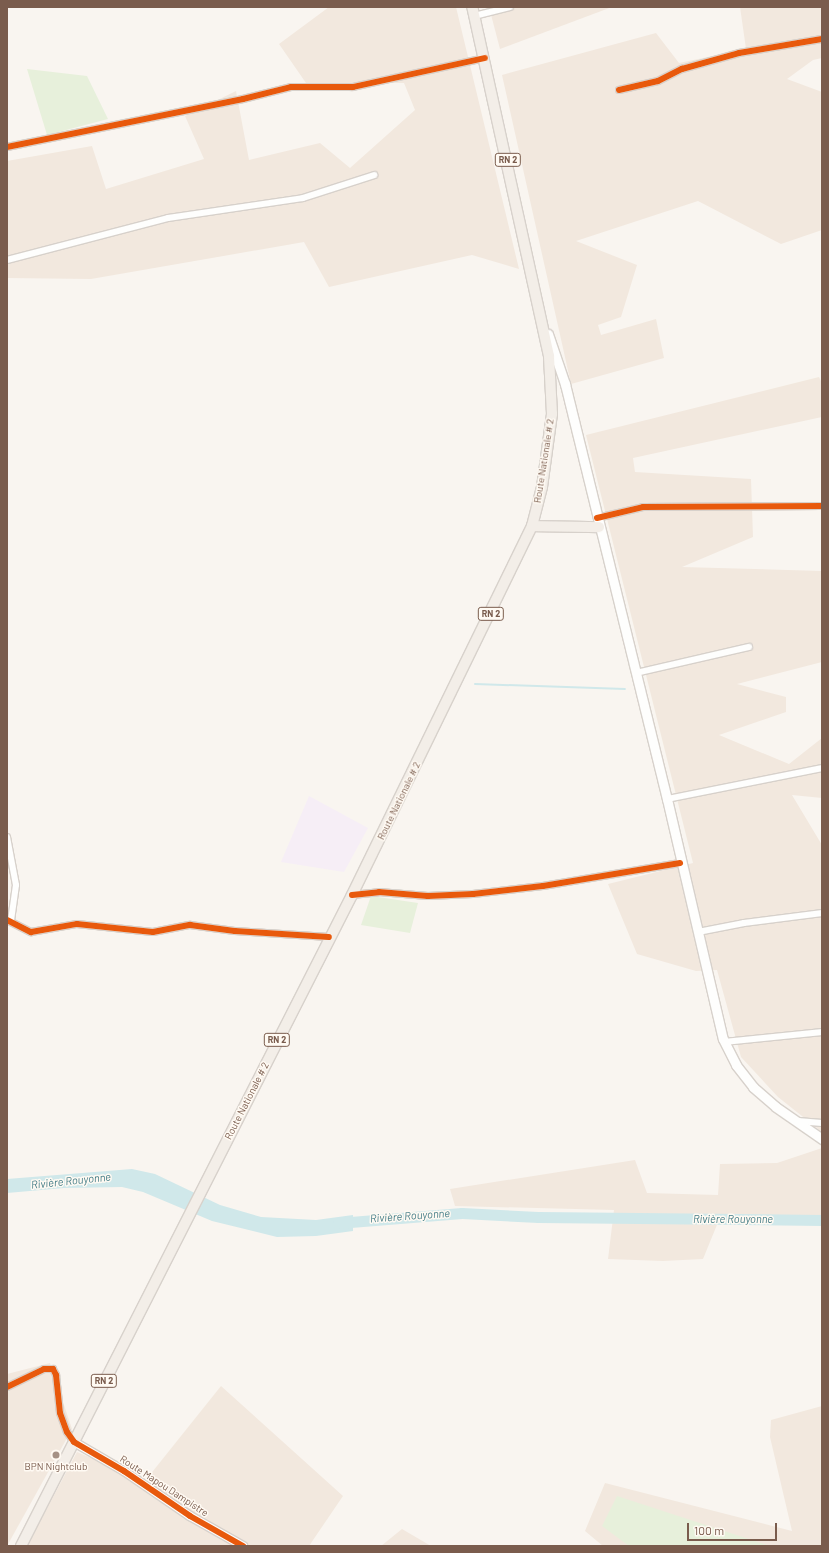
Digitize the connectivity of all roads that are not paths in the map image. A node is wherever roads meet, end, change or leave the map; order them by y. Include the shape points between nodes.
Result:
1 (510, 7) edge
2 (473, 12) edge
3 (822, 39) edge
4 (485, 58) junction
5 (619, 90) dead end
6 (7, 147) edge
7 (374, 175) dead end
8 (7, 260) edge
9 (541, 314) junction
10 (822, 506) edge
11 (598, 523) junction
12 (532, 526) junction
13 (749, 647) dead end
14 (636, 673) junction
15 (822, 768) edge
16 (667, 798) junction
17 (7, 837) edge
18 (680, 863) junction
19 (352, 895) junction
20 (822, 913) edge
21 (9, 920) edge
22 (698, 932) junction
23 (329, 938) junction
24 (822, 1032) edge
25 (724, 1042) junction
26 (798, 1121) junction
27 (822, 1122) edge
28 (822, 1139) edge
29 (7, 1387) edge
30 (74, 1442) junction
31 (21, 1546) edge
32 (243, 1546) edge

1 - 2 street
2 - 4 main road, Route Nationale # 2 / RN 2
3 - 5 street via 739,53 682,69 658,81
4 - 6 street via 352,88 291,87
4 - 9 main road, Route Nationale # 2 / RN 2
7 - 8 street via 303,198 168,218
9 - 11 main road via 565,384
9 - 12 main road, Route Nationale # 2 / RN 2 via 548,356 552,414 542,487
10 - 11 street via 643,508
11 - 12 main road
11 - 14 main road
12 - 19 main road, Route Nationale # 2 / RN 2
13 - 14 street
14 - 16 main road
15 - 16 street
16 - 18 main road
17 - 21 street via 16,885
18 - 19 street via 543,886 473,894 428,896 379,892
18 - 22 main road
19 - 23 main road, Route Nationale # 2 / RN 2
20 - 22 street
21 - 23 street via 31,932 77,924 153,932 190,925
22 - 25 main road
23 - 30 main road, Route Nationale # 2 / RN 2
24 - 25 street
25 - 26 main road via 752,1087 776,1108
26 - 27 street
26 - 28 main road
29 - 30 street via 44,1368 53,1369 56,1375 60,1413
30 - 31 main road, Route Nationale # 2 / RN 2
30 - 32 street, Route Mapou Dampistre via 124,1471 190,1516

